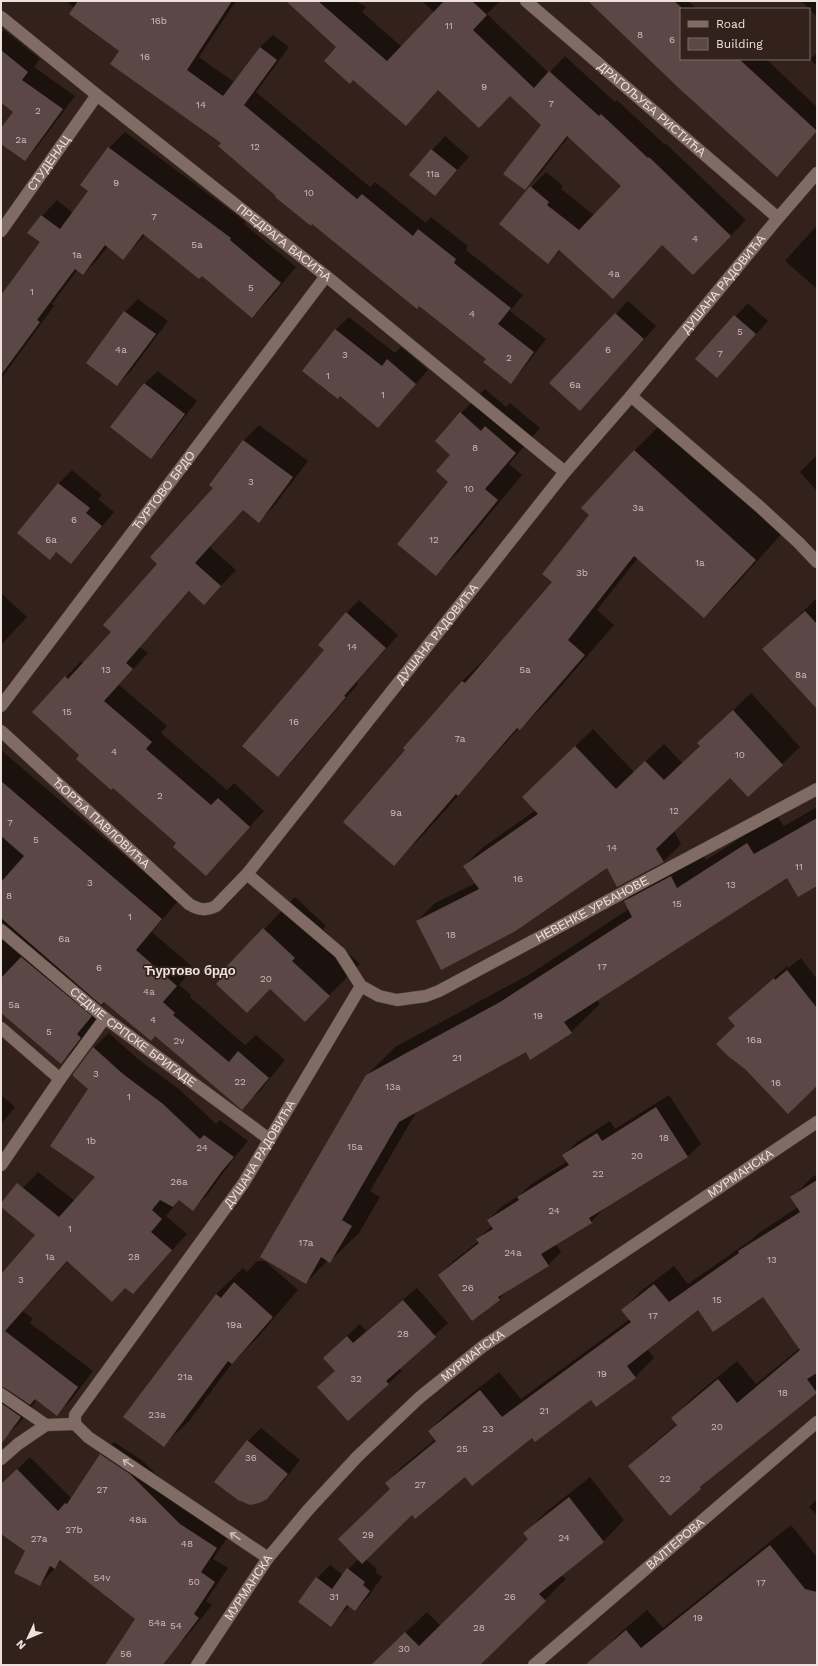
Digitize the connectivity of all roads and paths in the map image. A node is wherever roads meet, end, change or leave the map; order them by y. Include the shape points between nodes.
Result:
1 (526, 1) edge
2 (1, 17) edge
3 (97, 95) junction
4 (817, 173) edge
5 (778, 218) junction
6 (1, 231) edge
7 (326, 276) junction
8 (631, 396) junction
9 (565, 472) junction
10 (817, 562) edge
11 (1, 706) edge
12 (1, 731) edge
13 (817, 789) edge
14 (247, 874) junction
15 (203, 910) joint
16 (1, 930) edge
17 (361, 986) junction
18 (105, 1018) junction
19 (1, 1028) edge
20 (60, 1079) junction
21 (817, 1122) edge
22 (270, 1139) junction
23 (1, 1165) edge
24 (1, 1394) edge
25 (817, 1422) edge
26 (75, 1424) junction
27 (46, 1425) junction
28 (1, 1459) edge
29 (268, 1558) junction
30 (198, 1665) edge
31 (534, 1665) edge

1 - 5 street, ДРАГОЉУБА РИСТИЋА
2 - 3 street, ПРЕДРАГА ВАСИЋА
3 - 6 street, СТУДЕНАЦ
3 - 7 street, ПРЕДРАГА ВАСИЋА
4 - 5 street, ДУШАНА РАДОВИЋА
5 - 8 street, ДУШАНА РАДОВИЋА
7 - 9 street, ПРЕДРАГА ВАСИЋА
7 - 11 street, ЋУРТОВО БРДО
8 - 9 street, ДУШАНА РАДОВИЋА
8 - 10 street via 760,507
9 - 14 street, ДУШАНА РАДОВИЋА
12 - 15 street, ЂОРЂА ПАВЛОВИЋА via 189,904
13 - 17 street, НЕВЕНКЕ УРБАНОВЕ via 439,991 426,996 397,1000 380,996
14 - 15 street, ДУШАНА РАДОВИЋА via 216,906
14 - 17 street via 340,953
16 - 18 street, СЕДМЕ СРПСКЕ БРИГАДЕ
17 - 22 street, ДУШАНА РАДОВИЋА
18 - 20 street
18 - 22 street, СЕДМЕ СРПСКЕ БРИГАДЕ
19 - 20 street
20 - 23 street
21 - 29 street, МУРМАНСКА via 482,1347 419,1398 357,1457
22 - 26 street, ДУШАНА РАДОВИЋА via 243,1184 75,1415
24 - 27 street
25 - 31 street, ВАЛТЕРОВА
26 - 27 street
29 -> 26 street via 88,1437
27 - 28 street
29 - 30 street, МУРМАНСКА

